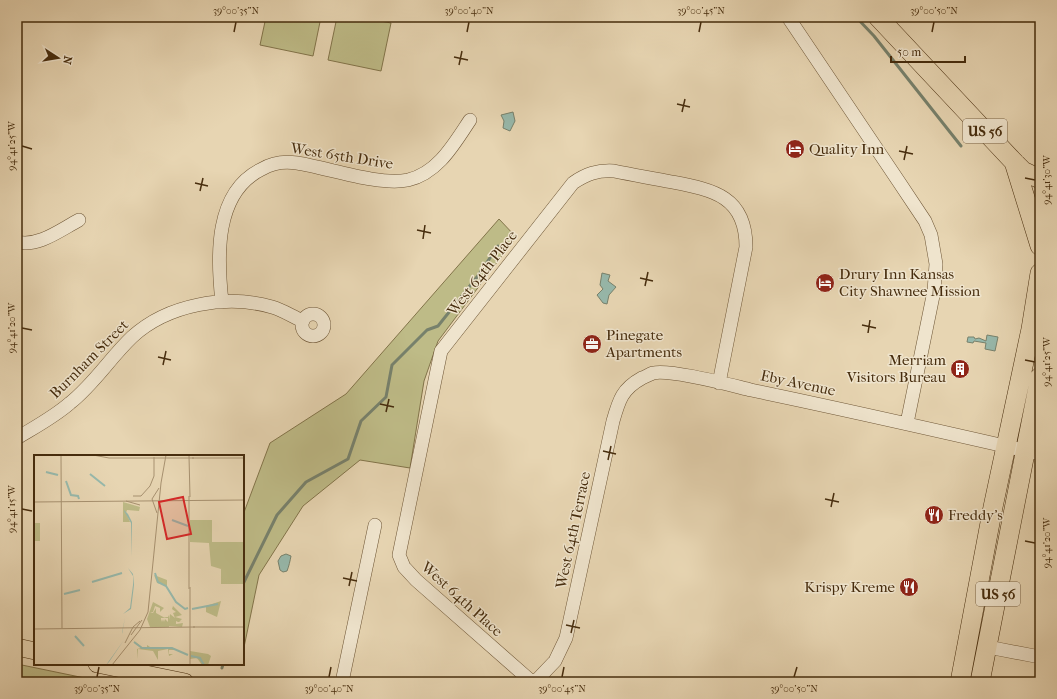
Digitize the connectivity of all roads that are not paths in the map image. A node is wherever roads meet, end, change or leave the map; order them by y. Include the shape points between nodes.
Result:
1 (788, 17) edge
2 (878, 17) edge
3 (470, 120) dead end
4 (1014, 162) junction
5 (1040, 180) edge
6 (79, 220) dead end
7 (17, 242) edge
8 (1040, 246) edge
9 (1040, 273) edge
10 (222, 302) junction
11 (303, 321) dead end
12 (1040, 377) edge
13 (634, 382) joint
14 (719, 383) junction
15 (907, 423) junction
16 (17, 438) edge
17 (1007, 447) junction
18 (1033, 453) edge
19 (374, 525) dead end
20 (979, 580) junction
21 (17, 647) edge
22 (988, 647) junction
23 (34, 651) edge
24 (1040, 657) edge
25 (107, 665) edge
26 (126, 667) edge
27 (185, 682) edge
28 (342, 682) edge
29 (534, 682) edge
30 (960, 682) edge
31 (980, 682) edge

1 - 15 street via 925,221 931,235 936,264 934,291
2 - 4 highway, US 56
3 - 10 street, West 65th Drive via 435,166 409,179 378,179 296,162 269,165 255,172 240,185 225,213 220,240
4 - 5 highway via 1023,171
4 - 8 highway, US 56
6 - 7 street via 45,239 24,244
9 - 17 highway, US 56
10 - 11 street, Burnham Street via 273,308
10 - 16 street, Burnham Street via 186,308 150,323 134,335 71,403
12 - 18 highway, US 56
13 - 14 street, Eby Avenue via 653,373 676,374
13 - 29 street, West 64th Terrace via 623,392 613,421 566,638 555,661
14 - 15 street, Eby Avenue
14 - 29 street, West 64th Place via 746,247 745,227 739,214 729,202 707,189 614,171 603,170 587,174 573,183 441,351 399,555 404,567 416,580
15 - 17 street, Eby Avenue
17 - 18 street, Eby Avenue
17 - 20 highway, US 56
18 - 22 highway, US 56
19 - 28 street
20 - 22 highway via 983,638
20 - 30 highway, US 56
21 - 23 main road
22 - 24 street
22 - 31 highway, US 56
25 - 26 main road
26 - 27 main road

